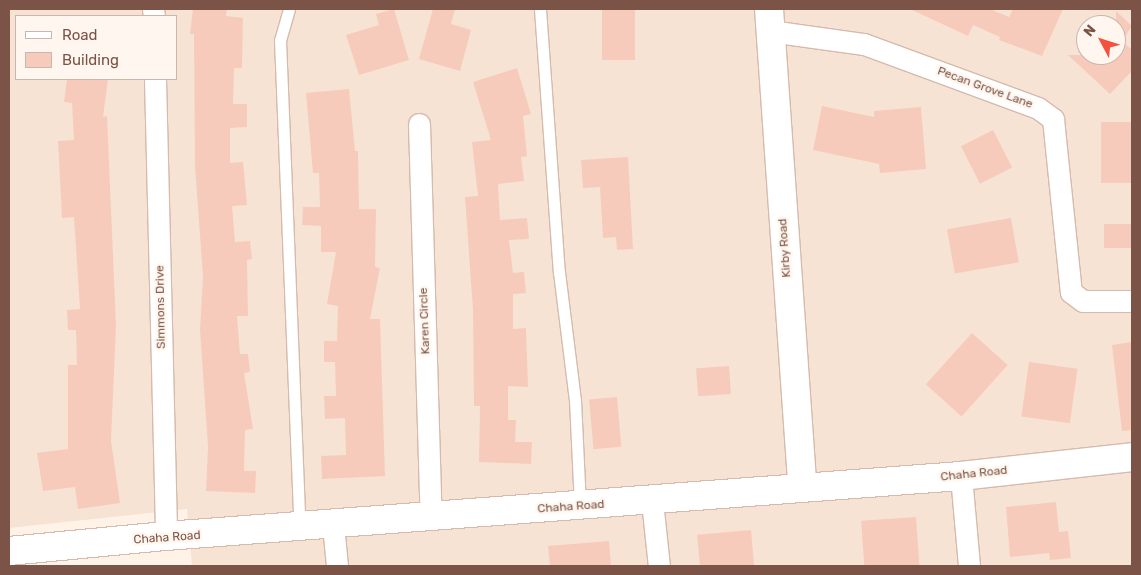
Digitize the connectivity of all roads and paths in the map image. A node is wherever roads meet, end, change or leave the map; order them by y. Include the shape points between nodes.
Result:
1 (289, 9) edge
2 (540, 9) edge
3 (770, 20) edge
4 (155, 80) edge
5 (419, 124) dead end
6 (1132, 301) edge
7 (1132, 457) edge
8 (961, 476) junction
9 (802, 486) junction
10 (652, 501) junction
11 (580, 506) junction
12 (431, 518) junction
13 (334, 525) junction
14 (300, 528) junction
15 (166, 536) junction
16 (9, 551) edge
17 (337, 566) edge
18 (658, 566) edge
19 (969, 566) edge

1 - 14 lane via 280,40
2 - 11 lane via 560,272 575,400
3 - 6 street, Pecan Grove Lane via 864,44 1046,113 1053,119 1057,138 1070,292 1083,301
3 - 9 street, Kirby Road
4 - 15 street, Simmons Drive
5 - 12 street, Karen Circle
7 - 8 street, Chaha Road
8 - 9 street, Chaha Road
8 - 19 street
9 - 10 street, Chaha Road
10 - 11 street, Chaha Road
10 - 18 street
11 - 12 street, Chaha Road
12 - 13 street, Chaha Road
13 - 14 street, Chaha Road
13 - 17 street
14 - 15 street, Chaha Road
15 - 16 street, Chaha Road

